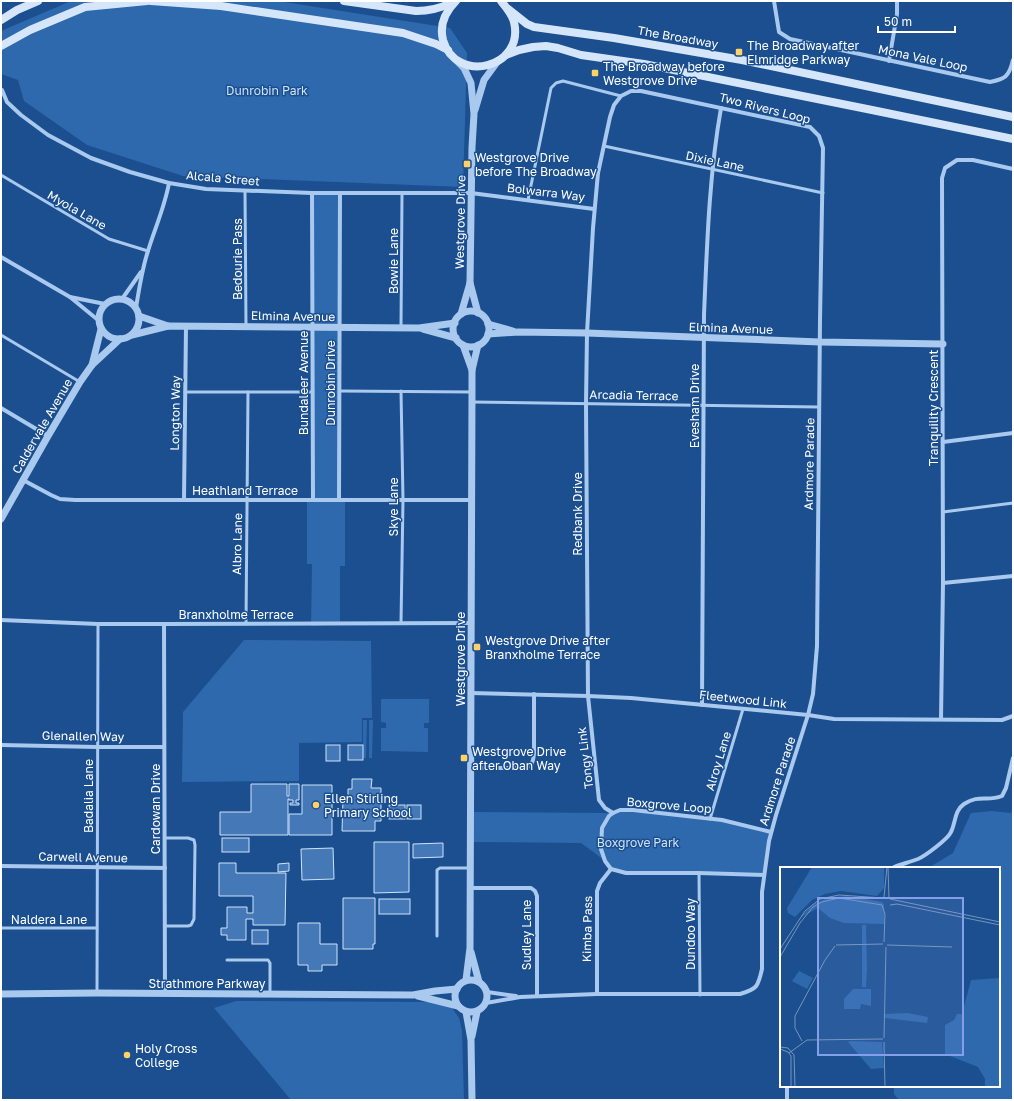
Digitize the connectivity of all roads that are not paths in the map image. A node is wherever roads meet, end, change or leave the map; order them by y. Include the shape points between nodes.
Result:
1 (38, 1) edge
2 (147, 1) edge
3 (151, 1) edge
4 (344, 1) edge
5 (455, 1) edge
6 (501, 1) edge
7 (774, 1) edge
8 (897, 1) edge
9 (508, 9) junction
10 (1, 20) edge
11 (1, 46) edge
12 (450, 53) junction
13 (506, 55) junction
14 (1013, 60) edge
15 (498, 61) junction
16 (889, 61) junction
17 (2, 90) edge
18 (621, 96) junction
19 (721, 108) junction
20 (474, 114) junction
21 (1013, 117) edge
22 (1013, 140) edge
23 (604, 146) junction
24 (1013, 169) edge
25 (712, 170) junction
26 (1, 175) edge
27 (169, 183) junction
28 (245, 191) junction
29 (312, 193) junction
30 (340, 193) junction
31 (471, 193) junction
32 (822, 193) junction
33 (402, 194) junction
34 (528, 200) junction
35 (594, 209) junction
36 (148, 251) junction
37 (1, 257) edge
38 (143, 270) junction
39 (470, 283) junction
40 (70, 297) junction
41 (122, 299) junction
42 (105, 304) junction
43 (136, 308) junction
44 (478, 313) junction
45 (461, 314) junction
46 (139, 316) junction
47 (98, 320) junction
48 (455, 323) junction
49 (488, 324) junction
50 (168, 326) junction
51 (186, 326) junction
52 (246, 326) junction
53 (313, 327) junction
54 (340, 327) junction
55 (401, 328) junction
56 (419, 328) junction
57 (101, 329) junction
58 (518, 332) junction
59 (587, 333) junction
60 (488, 334) junction
61 (1, 335) edge
62 (132, 335) junction
63 (704, 337) junction
64 (456, 338) junction
65 (120, 339) junction
66 (820, 342) junction
67 (943, 344) junction
68 (463, 345) junction
69 (478, 346) junction
70 (92, 365) junction
71 (472, 370) junction
72 (80, 382) junction
73 (340, 390) junction
74 (402, 391) junction
75 (185, 392) junction
76 (248, 392) junction
77 (313, 392) junction
78 (472, 392) junction
79 (472, 402) junction
80 (586, 404) junction
81 (704, 405) junction
82 (820, 407) junction
83 (1, 408) edge
84 (1013, 433) edge
85 (48, 436) junction
86 (943, 442) junction
87 (23, 480) junction
88 (184, 499) junction
89 (247, 500) junction
90 (313, 500) junction
91 (339, 500) junction
92 (403, 500) junction
93 (471, 500) junction
94 (1013, 503) edge
95 (943, 512) junction
96 (1, 519) edge
97 (1013, 576) edge
98 (943, 583) junction
99 (1, 620) edge
100 (401, 623) junction
101 (471, 623) junction
102 (98, 624) junction
103 (164, 624) junction
104 (246, 624) junction
105 (471, 693) junction
106 (534, 694) junction
107 (588, 696) junction
108 (702, 705) junction
109 (743, 709) junction
110 (808, 715) junction
111 (1013, 716) edge
112 (941, 719) junction
113 (1, 745) edge
114 (97, 747) junction
115 (164, 747) junction
116 (1013, 758) edge
117 (470, 768) junction
118 (613, 813) junction
119 (710, 818) junction
120 (771, 832) junction
121 (165, 838) junction
122 (1, 866) edge
123 (97, 867) junction
124 (894, 867) edge
125 (165, 868) junction
126 (470, 868) junction
127 (612, 868) junction
128 (699, 874) junction
129 (764, 875) junction
130 (470, 888) junction
131 (165, 926) junction
132 (1, 928) edge
133 (97, 928) junction
134 (437, 936) dead end
135 (470, 948) junction
136 (227, 960) dead end
137 (466, 980) junction
138 (479, 982) junction
139 (457, 989) junction
140 (487, 992) junction
141 (97, 993) junction
142 (1, 994) edge
143 (165, 994) junction
144 (270, 994) junction
145 (597, 994) junction
146 (413, 995) junction
147 (700, 995) junction
148 (537, 996) junction
149 (520, 997) junction
150 (486, 1003) junction
151 (458, 1006) junction
152 (466, 1012) junction
153 (477, 1012) junction
154 (471, 1040) junction
155 (787, 1087) edge
156 (472, 1100) edge
157 (787, 1100) edge

1 - 10 main road
2 - 11 main road via 85,7 30,30
3 - 12 main road via 221,6 403,33 436,44
4 - 5 main road via 416,11 440,9
5 - 12 main road via 447,10 442,22 442,34
6 - 9 main road
7 - 16 street, Mona Vale Loop via 779,32 790,39
8 - 16 street
9 - 13 main road via 514,20 515,33
9 - 21 main road, The Broadway via 534,27 742,60
12 - 15 main road via 461,63 473,66 485,66
12 - 20 street, Westgrove Drive via 468,75
13 - 15 main road
13 - 22 main road via 533,47 558,48 581,55 644,64
14 - 16 street, Mona Vale Loop via 1011,69 1003,79 990,82
15 - 20 street, Westgrove Drive via 484,80
17 - 27 street, Alcala Street via 7,102 48,136 91,158
18 - 19 street, Two Rivers Loop via 631,91 641,91
18 - 23 street via 614,105
18 - 34 lane via 563,81 551,88
19 - 25 street, Evesham Drive
19 - 32 street, Two Rivers Loop via 810,127 819,136 823,148
20 - 31 street, Westgrove Drive
23 - 25 lane, Dixie Lane
23 - 35 street
24 - 67 street, Tranquility Crescent via 973,160 957,160 945,168 942,178
25 - 32 lane, Dixie Lane
25 - 63 street, Evesham Drive
26 - 36 lane, Myola Lane via 109,239
27 - 28 street, Alcala Street via 206,189
27 - 36 street via 166,200
28 - 29 street, Alcala Street
28 - 52 lane, Bedourie Pass
29 - 30 street, Alcala Street
29 - 53 street, Bundaleer Avenue
30 - 33 street, Alcala Street
30 - 54 street, Dunrobin Drive
31 - 33 street, Alcala Street
31 - 34 street, Bolwarra Way
31 - 39 street, Westgrove Drive
32 - 66 street, Two Rivers Loop
33 - 55 lane, Bowie Lane
34 - 35 street, Bolwarra Way
35 - 59 street
36 - 38 street
37 - 40 street
38 - 41 street
38 - 43 street
39 - 44 street, Westgrove Drive
39 - 45 street, Westgrove Drive
40 - 42 street
40 - 47 street
41 - 42 street via 110,300
41 - 43 street
42 - 47 street
43 - 46 street
44 - 45 street via 472,311
44 - 49 street
45 - 48 street
46 - 50 street, Elmina Avenue
46 - 62 street via 138,326
47 - 57 street
48 - 56 street, Elmina Avenue
48 - 64 street
49 - 58 street, Elmina Avenue
49 - 60 street
50 - 51 street, Elmina Avenue
50 - 62 street, Elmina Avenue
51 - 52 street, Elmina Avenue
51 - 75 street, Longton Way
52 - 53 street, Elmina Avenue
53 - 54 street, Elmina Avenue
53 - 77 street, Bundaleer Avenue
54 - 55 street, Elmina Avenue
54 - 73 street, Dunrobin Drive
55 - 56 street, Elmina Avenue
56 - 64 street, Elmina Avenue
57 - 65 street via 109,337
57 - 70 street, Caldervale Avenue
58 - 59 street, Elmina Avenue
58 - 60 street, Elmina Avenue
59 - 63 street, Elmina Avenue
59 - 80 street, Redbank Drive
60 - 69 street
61 - 72 lane
62 - 65 street
63 - 66 street, Elmina Avenue
63 - 81 street, Evesham Drive
64 - 68 street
65 - 70 street, Caldervale Avenue
66 - 67 street, Elmina Avenue
66 - 82 street, Ardmore Parade
67 - 86 street, Tranquility Crescent
68 - 69 street
68 - 71 street, Westgrove Drive
69 - 71 street, Westgrove Drive
70 - 72 street, Caldervale Avenue
71 - 78 street, Westgrove Drive
72 - 85 street, Caldervale Avenue
73 - 74 lane
73 - 91 street, Dunrobin Drive
74 - 78 lane
74 - 92 lane, Skye Lane
75 - 76 lane
75 - 88 street, Longton Way
76 - 77 lane
76 - 89 lane, Albro Lane
77 - 90 street, Bundaleer Avenue
78 - 79 street, Westgrove Drive
79 - 80 lane, Arcadia Terrace
79 - 93 street, Westgrove Drive
80 - 81 lane, Arcadia Terrace
80 - 107 street, Redbank Drive
81 - 82 lane, Arcadia Terrace
81 - 108 street, Evesham Drive
82 - 110 street, Ardmore Parade via 817,646 813,694
83 - 85 street
84 - 86 street
85 - 87 street, Caldervale Avenue
86 - 95 street, Tranquility Crescent
87 - 88 street, Heathland Terrace via 60,499
87 - 96 street, Caldervale Avenue
88 - 89 street, Heathland Terrace
89 - 90 street, Heathland Terrace
89 - 104 lane, Albro Lane
90 - 91 street, Heathland Terrace
91 - 92 street, Heathland Terrace
92 - 93 street, Heathland Terrace
92 - 100 lane, Skye Lane
93 - 101 street, Westgrove Drive
94 - 95 lane
95 - 98 street, Tranquility Crescent
97 - 98 street
98 - 112 street, Tranquility Crescent
99 - 102 street, Branxholme Terrace
100 - 101 street, Branxholme Terrace
100 - 104 street, Branxholme Terrace
101 - 105 street, Westgrove Drive
102 - 103 street, Branxholme Terrace
102 - 114 lane, Badalia Lane
103 - 104 street, Branxholme Terrace
103 - 115 street, Cardowan Drive
105 - 106 street, Fleetwood Link
105 - 117 street, Westgrove Drive
106 - 107 street, Fleetwood Link
106 - 117 street via 534,754 531,765 525,768
107 - 108 street, Fleetwood Link
107 - 118 street, Tongy Link via 599,800
108 - 109 street, Fleetwood Link
109 - 110 street, Fleetwood Link
109 - 119 lane, Alroy Lane
110 - 112 street, Fleetwood Link via 834,719
110 - 120 street, Ardmore Parade
111 - 112 street, Fleetwood Link via 1002,720
113 - 114 street, Glenallen Way
114 - 115 street, Glenallen Way
114 - 123 lane, Badalia Lane
115 - 121 street, Cardowan Drive
116 - 124 street via 1002,796 995,799 972,800 962,805 956,812 952,832 947,838 919,858
117 - 126 street, Westgrove Drive
118 - 119 street, Boxgrove Loop via 633,810
118 - 127 street, Boxgrove Loop via 602,828 601,849 605,861
119 - 120 street, Boxgrove Loop
120 - 129 street, Ardmore Parade
121 - 125 street, Cardowan Drive
121 - 131 lane via 188,838 194,840 195,845 193,922 188,926
122 - 123 street, Carwell Avenue
123 - 125 street, Carwell Avenue
123 - 133 lane, Badalia Lane
125 - 131 street, Cardowan Drive
126 - 130 street, Westgrove Drive
126 - 134 lane via 437,870
127 - 128 street via 626,873
127 - 145 street, Kimba Pass via 597,891
128 - 129 street
128 - 147 lane, Dundoo Way
129 - 147 street, Ardmore Parade via 762,969 759,981 752,991 740,994
130 - 135 street, Westgrove Drive
130 - 148 street, Sudley Lane via 531,888 535,891
131 - 143 street, Cardowan Drive
132 - 133 lane, Naldera Lane
133 - 141 lane, Badalia Lane
135 - 137 street, Westgrove Drive
135 - 138 street, Westgrove Drive
136 - 144 lane via 268,960
137 - 138 street
137 - 139 street
138 - 140 street, Westgrove Drive
139 - 146 street, Strathmore Parkway
139 - 151 street via 455,997
140 - 149 street, Ardmore Parade
140 - 150 street
141 - 142 street, Strathmore Parkway
141 - 143 street, Strathmore Parkway
143 - 144 street, Strathmore Parkway
144 - 146 street, Strathmore Parkway
145 - 147 street, Ardmore Parade
145 - 148 street, Ardmore Parade
146 - 151 street, Strathmore Parkway
148 - 149 street, Ardmore Parade
149 - 150 street, Ardmore Parade
150 - 153 street
151 - 152 street
152 - 153 street
152 - 154 street
153 - 154 street
154 - 156 street
155 - 157 street

